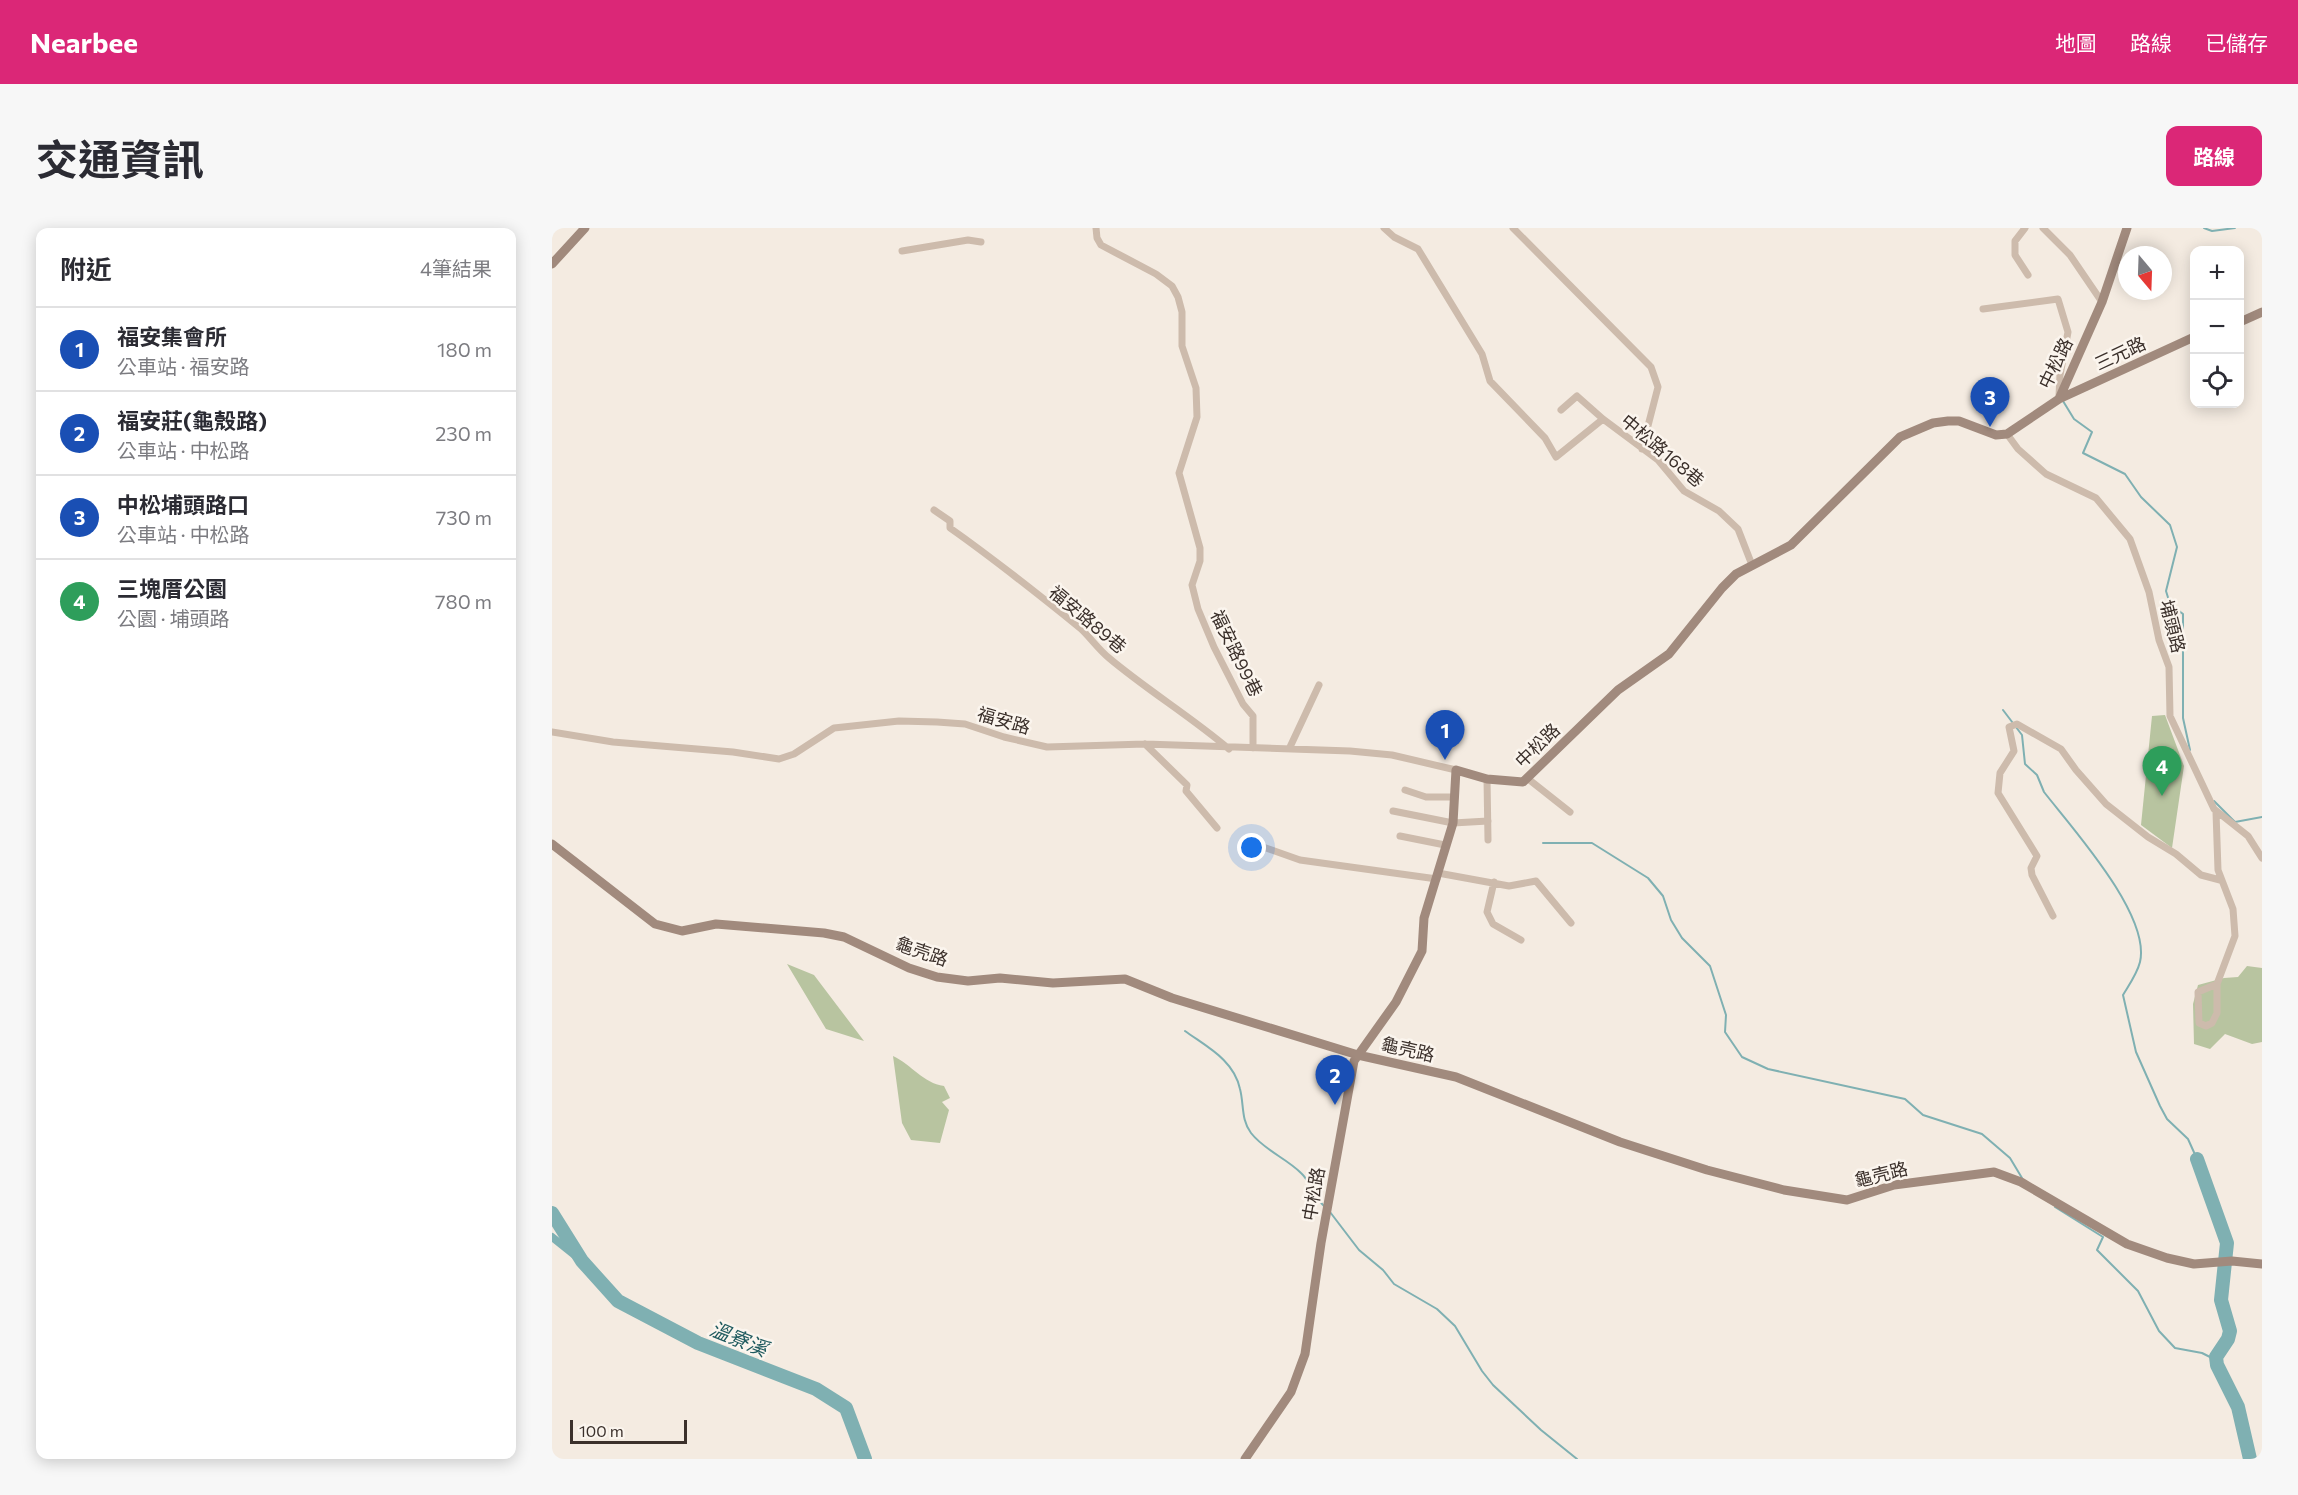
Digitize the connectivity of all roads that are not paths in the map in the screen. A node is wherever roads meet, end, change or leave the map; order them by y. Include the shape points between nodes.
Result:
1 (585, 228) edge
2 (1096, 228) edge
3 (1384, 228) edge
4 (1513, 228) edge
5 (2025, 228) edge
6 (2043, 228) edge
7 (2127, 228) edge
8 (981, 242) dead end
9 (902, 251) dead end
10 (552, 264) edge
11 (2028, 275) dead end
12 (2102, 302) junction
13 (1983, 309) dead end
14 (2262, 312) edge
15 (2244, 320) edge
16 (2190, 339) edge
17 (2059, 399) junction
18 (1561, 410) dead end
19 (1603, 419) junction
20 (2007, 434) junction
21 (1642, 449) junction
22 (934, 510) dead end
23 (1752, 565) junction
24 (1319, 685) dead end
25 (552, 732) edge
26 (1145, 744) junction
27 (1290, 747) junction
28 (1253, 748) junction
29 (1229, 749) junction
30 (1456, 770) junction
31 (1527, 778) junction
32 (1487, 779) junction
33 (1405, 790) dead end
34 (1455, 798) junction
35 (1393, 811) dead end
36 (1570, 812) dead end
37 (2216, 812) junction
38 (1488, 821) junction
39 (1453, 823) junction
40 (1217, 828) dead end
41 (1400, 836) dead end
42 (1488, 840) dead end
43 (1249, 842) dead end
44 (552, 844) edge
45 (1445, 846) junction
46 (2262, 858) edge
47 (1437, 876) junction
48 (2220, 880) junction
49 (1494, 882) junction
50 (2053, 916) dead end
51 (1571, 923) dead end
52 (1521, 940) dead end
53 (2217, 984) junction
54 (1358, 1055) junction
55 (2262, 1264) edge
56 (1245, 1459) edge

1 - 10 street
2 - 28 street, 福安路99巷 via 1101,245 1156,274 1172,286 1178,297 1182,346 1196,388 1197,417 1179,473 1200,548 1192,585 1214,647 1253,716
3 - 19 street, 中松路168巷 via 1418,249 1482,354 1490,381 1545,438 1556,457
4 - 21 street via 1651,367 1658,387
5 - 11 street via 2015,241 2015,255
6 - 12 street via 2070,255
7 - 12 street, 中松路
8 - 9 street via 968,240
12 - 17 street, 中松路
13 - 17 street via 2058,299 2068,332
14 - 15 street
16 - 17 street, 三元路
17 - 20 street, 中松路
18 - 19 street via 1577,396
19 - 21 street, 中松路168巷
20 - 23 street, 中松路 via 1996,435 1959,421 1948,421 1900,437 1791,545
20 - 37 street, 埔頭路 via 2046,474 2093,496 2130,539 2150,592 2169,668 2170,716
21 - 23 street, 中松路168巷 via 1658,460 1684,490 1738,529
22 - 29 street, 福安路89巷 via 950,521 950,528 1082,630 1108,657
23 - 31 street, 中松路 via 1722,588 1669,654 1618,690
24 - 27 street
25 - 26 street, 福安路 via 779,759 794,754 834,728 899,721 965,724 1047,747
26 - 29 street, 福安路
26 - 40 street via 1187,785 1186,791
27 - 28 street, 福安路
27 - 30 street, 福安路 via 1392,755
28 - 29 street, 福安路
30 - 32 street, 中松路
30 - 34 street, 中松路
31 - 32 street, 中松路 via 1515,784
31 - 36 street
32 - 38 street
33 - 34 street via 1426,797
34 - 39 street, 中松路
35 - 39 street
37 - 46 street, 埔頭路 via 2248,836
37 - 48 street
38 - 39 street
38 - 42 street
39 - 45 street, 中松路
41 - 45 street
43 - 47 street via 1300,860
44 - 54 street, 龜壳路 via 655,924 670,930 716,924 824,933 844,937 909,968 968,981 1000,978 1053,983 1125,979
45 - 47 street, 中松路
47 - 49 street
47 - 54 street, 中松路 via 1424,918 1422,951 1396,1002
48 - 50 street via 2201,875 2148,837 2106,804 2061,749 2017,724 2009,727 2014,751 2000,773 1998,793 2037,856 2032,875
48 - 53 street via 2233,909 2235,936
49 - 51 street via 1509,886 1536,881
49 - 52 street via 1487,912 1493,924
53 - 53 street via 2217,1013 2206,1026 2199,1023 2197,1016 2198,992
54 - 55 street, 龜壳路 via 1456,1077 1620,1142 1784,1190 1847,1200 1894,1185 1995,1172 2008,1175 2127,1244 2167,1258 2194,1264
54 - 56 street, 中松路 via 1350,1080 1305,1354 1291,1392

